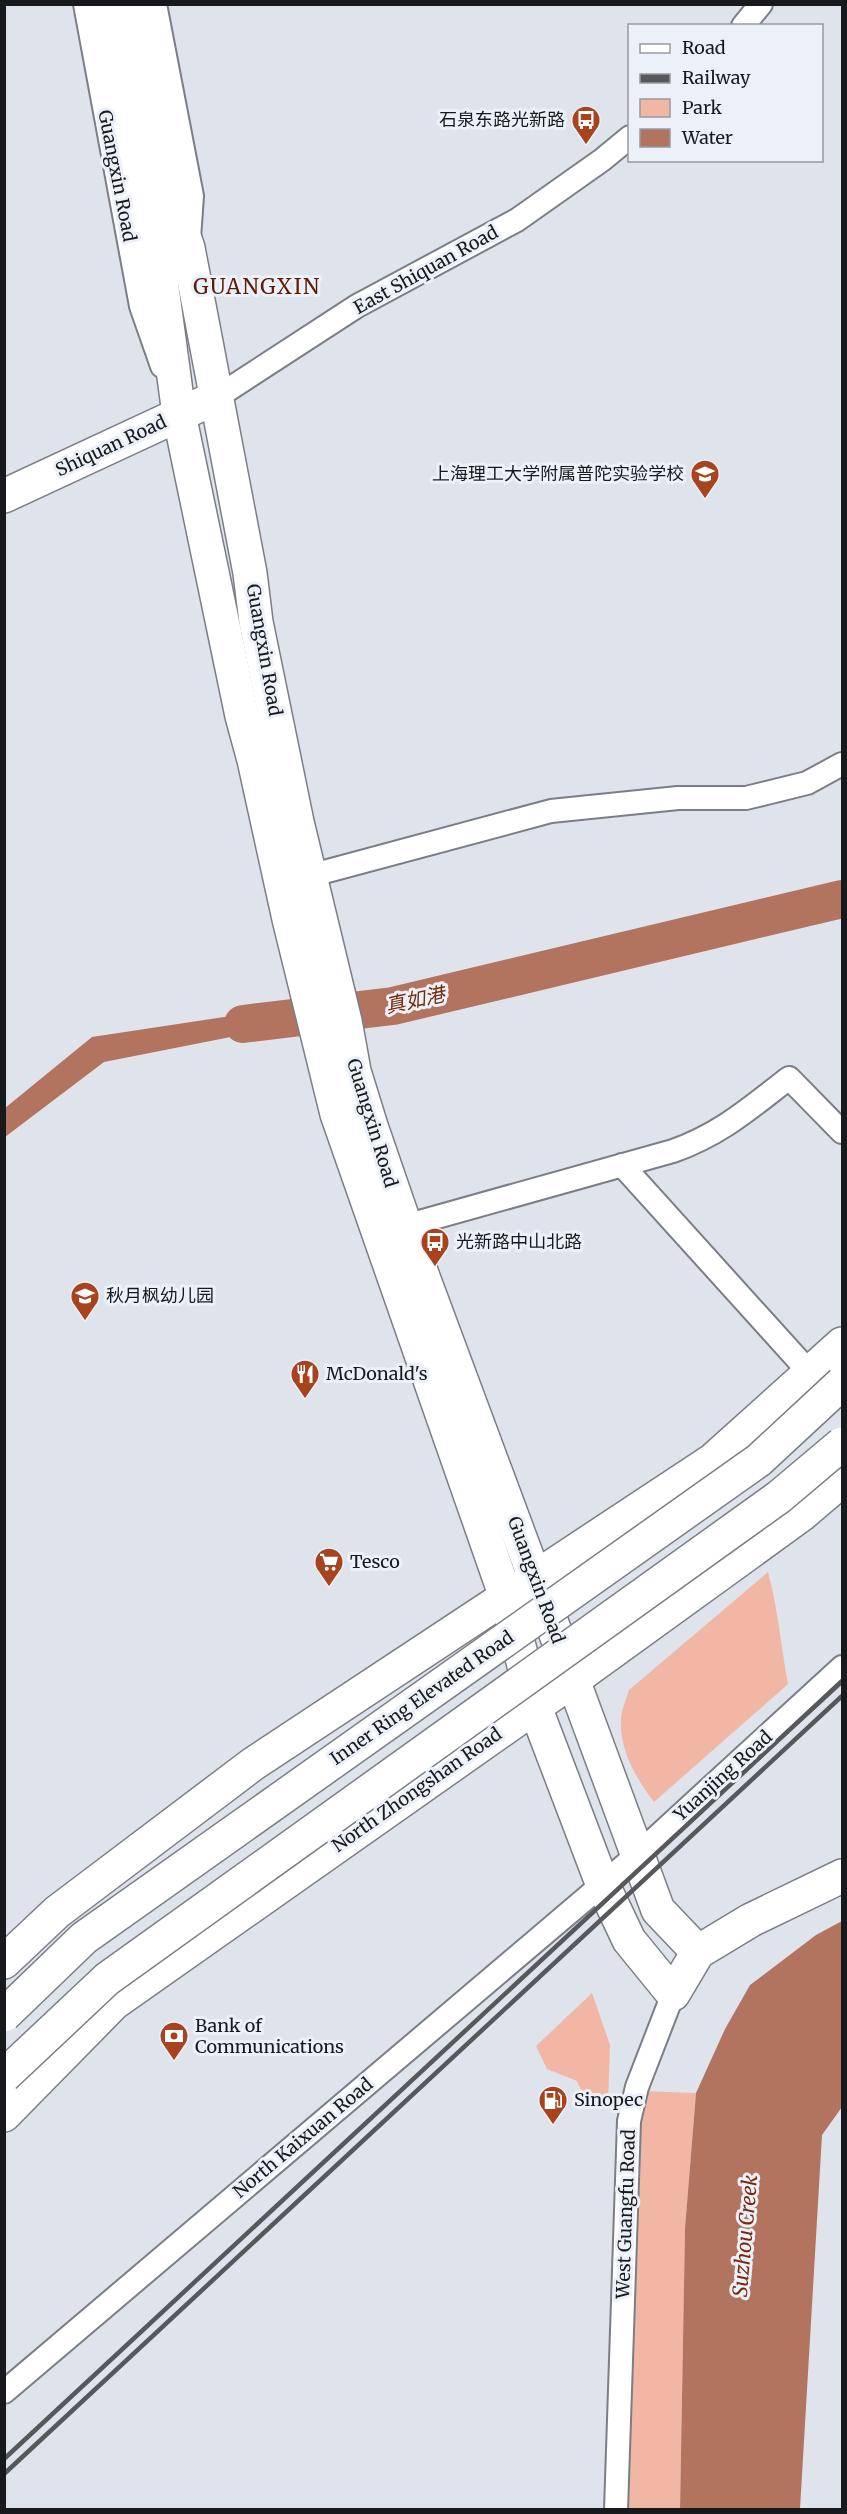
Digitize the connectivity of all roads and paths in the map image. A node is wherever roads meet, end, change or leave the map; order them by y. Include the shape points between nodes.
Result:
1 (85, 4) edge
2 (108, 4) edge
3 (134, 4) edge
4 (155, 4) edge
5 (761, 4) edge
6 (745, 24) edge
7 (628, 139) edge
8 (147, 140) junction
9 (188, 248) junction
10 (217, 397) junction
11 (179, 414) junction
12 (4, 496) edge
13 (843, 764) edge
14 (309, 876) junction
15 (303, 916) junction
16 (329, 1023) junction
17 (843, 1132) edge
18 (622, 1166) junction
19 (405, 1226) junction
20 (843, 1344) edge
21 (810, 1373) junction
22 (843, 1383) edge
23 (843, 1444) edge
24 (843, 1480) edge
25 (536, 1576) junction
26 (506, 1597) junction
27 (843, 1667) edge
28 (573, 1680) junction
29 (535, 1707) junction
30 (637, 1855) junction
31 (843, 1876) edge
32 (602, 1883) junction
33 (698, 1952) junction
34 (4, 1962) edge
35 (673, 1994) junction
36 (4, 2015) edge
37 (4, 2076) edge
38 (4, 2115) edge
39 (4, 2392) edge
40 (616, 2510) edge

1 - 11 street, Guangxin Road via 141,306
2 - 8 main road, Guangxin Road
3 - 8 main road, Guangxin Road
4 - 9 street, Guangxin Road via 192,196
5 - 6 street
7 - 10 street, East Shiquan Road via 517,220 357,306
8 - 9 main road, Guangxin Road
8 - 11 main road, Guangxin Road
9 - 10 main road, Guangxin Road
10 - 11 main road, Shiquan Road
10 - 14 main road, Guangxin Road via 256,622
11 - 12 main road, Shiquan Road
11 - 15 main road, Guangxin Road via 242,716
13 - 14 street via 807,783 746,798 678,798 551,811
14 - 15 main road, Guangxin Road
15 - 16 main road, Guangxin Road
16 - 19 main road, Guangxin Road via 354,1071
16 - 26 main road, Guangxin Road via 344,1136
17 - 18 street via 789,1078 700,1142
18 - 19 street
18 - 21 street
19 - 25 main road, Guangxin Road
20 - 21 main road
21 - 25 main road via 713,1460
22 - 36 main road, Inner Ring Elevated Road, bridge via 759,1460 84,1938
23 - 37 main road, bridge via 779,1497 107,1979
24 - 28 main road, North Zhongshan Road via 801,1515
25 - 26 main road
25 - 28 main road, Guangxin Road
26 - 29 main road, Guangxin Road
26 - 34 main road via 253,1764 57,1912
27 - 30 street, Yuanjing Road
28 - 29 main road, North Zhongshan Road
28 - 30 main road, Guangxin Road
29 - 32 main road, Guangxin Road
29 - 38 main road, North Zhongshan Road via 114,2003
30 - 32 street, Yuanjing Road
30 - 33 main road, Guangxin Road via 658,1910
31 - 33 main road, West Guangfu Road via 751,1920
32 - 35 main road, Guangxin Road via 629,1940
32 - 39 street, North Kaixuan Road
33 - 35 main road, West Guangfu Road
35 - 40 street, West Guangfu Road via 628,2121

